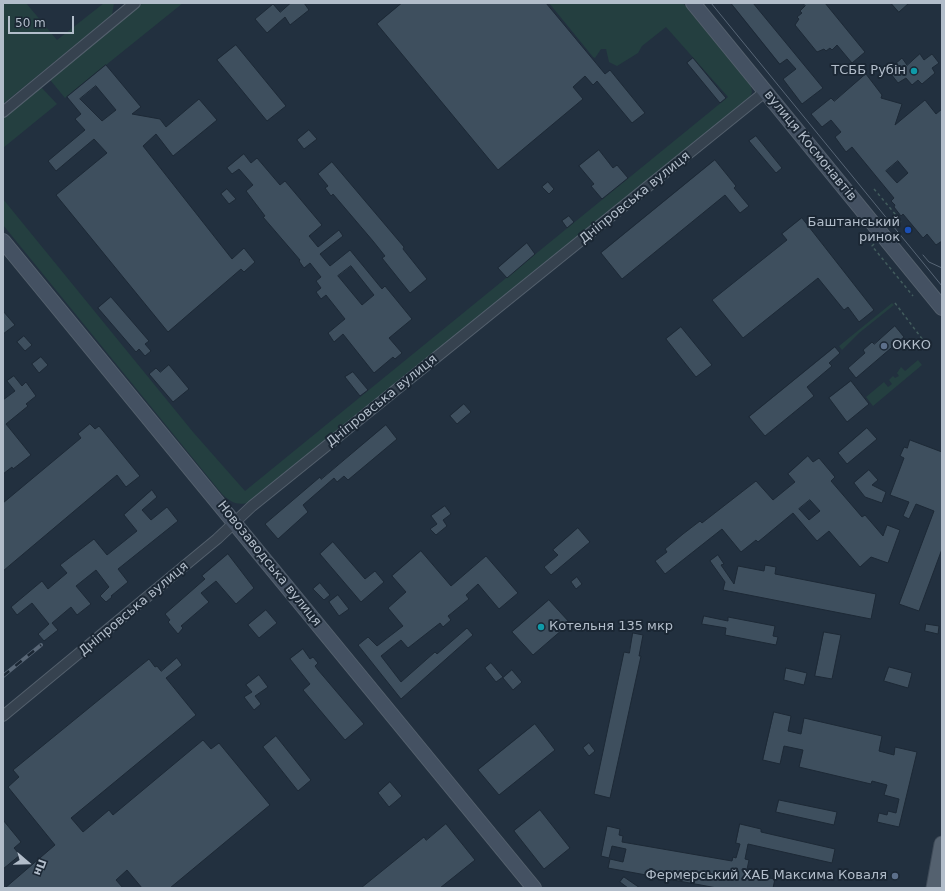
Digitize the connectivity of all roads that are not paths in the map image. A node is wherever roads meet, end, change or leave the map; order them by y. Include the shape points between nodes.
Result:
1 (135, 3) edge
2 (693, 3) edge
3 (766, 92) junction
4 (3, 112) edge
5 (3, 241) edge
6 (942, 308) edge
7 (235, 523) junction
8 (3, 716) edge
9 (942, 844) edge
10 (534, 888) edge
11 (934, 888) edge

1 - 4 street
2 - 3 street, вулиця Космонавтів
3 - 6 street, вулиця Космонавтів
3 - 7 street, Дніпровська вулиця via 258,501
5 - 7 street, Новозаводська вулиця
7 - 8 street, Дніпровська вулиця
7 - 10 street, Новозаводська вулиця
9 - 11 main road

